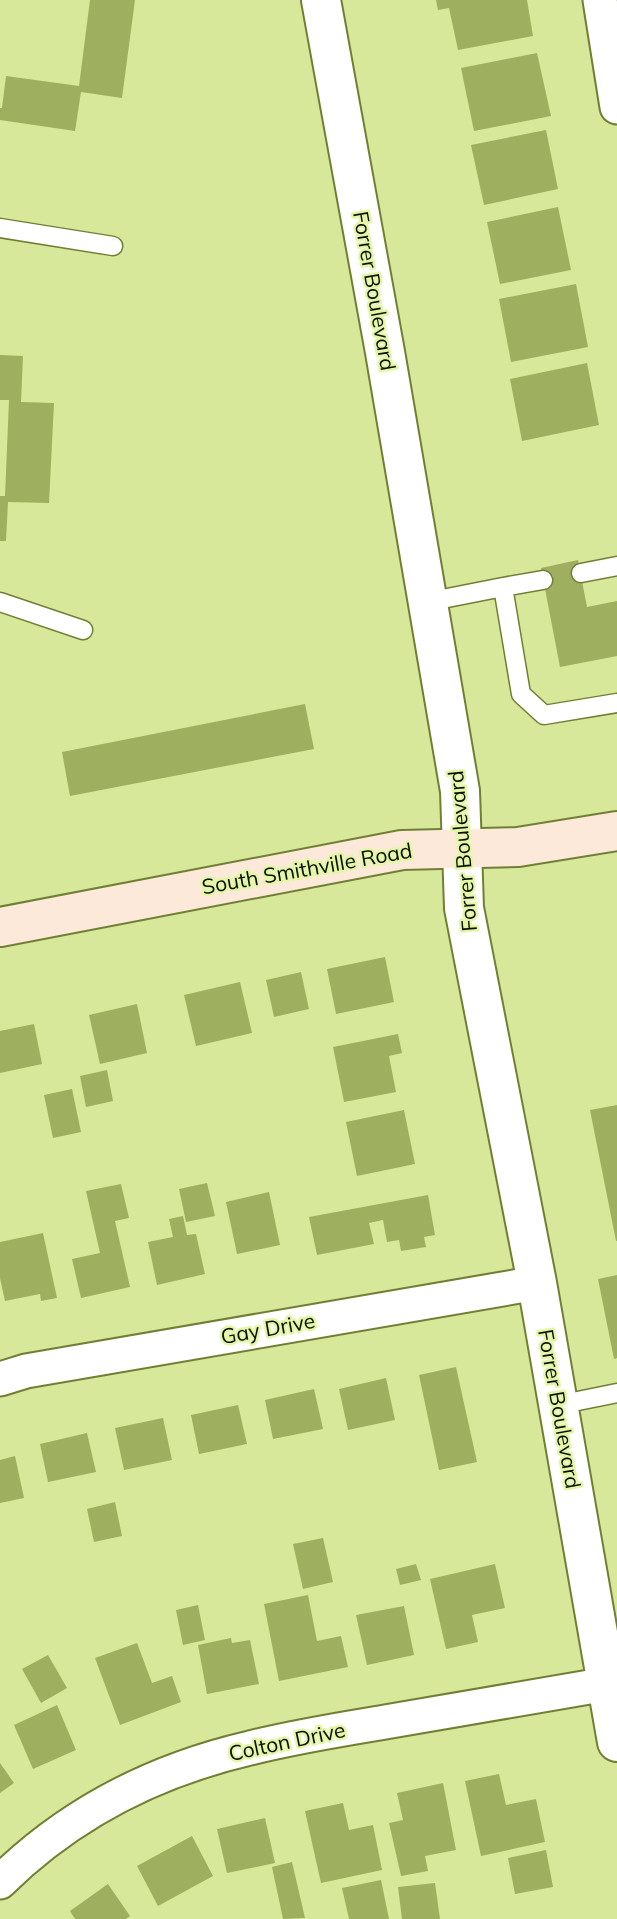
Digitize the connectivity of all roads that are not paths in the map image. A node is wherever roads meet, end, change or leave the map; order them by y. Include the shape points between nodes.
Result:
1 (321, 0) edge
2 (600, 0) edge
3 (617, 107) edge
4 (0, 228) edge
5 (113, 246) dead end
6 (617, 566) edge
7 (581, 573) dead end
8 (543, 580) dead end
9 (503, 587) junction
10 (0, 602) edge
11 (427, 602) junction
12 (83, 630) dead end
13 (617, 702) edge
14 (617, 831) edge
15 (462, 848) junction
16 (0, 927) edge
17 (537, 1283) junction
18 (0, 1379) edge
19 (617, 1392) edge
20 (558, 1405) junction
21 (607, 1684) junction
22 (617, 1742) edge
23 (0, 1882) edge

1 - 11 street, Forrer Boulevard
2 - 3 street
4 - 5 lane
6 - 7 lane
8 - 9 lane
9 - 11 lane
9 - 13 lane via 521,694 544,715
10 - 12 lane
11 - 15 street, Forrer Boulevard via 460,791
14 - 15 main road, South Smithville Road via 518,847
15 - 16 main road, South Smithville Road via 402,850
15 - 17 street, Forrer Boulevard via 464,908
17 - 18 street, Gay Drive
17 - 20 street, Forrer Boulevard
19 - 20 lane
20 - 21 street, Forrer Boulevard
21 - 22 street, Forrer Boulevard
21 - 23 street, Colton Drive via 311,1735 192,1765 97,1806 55,1834

